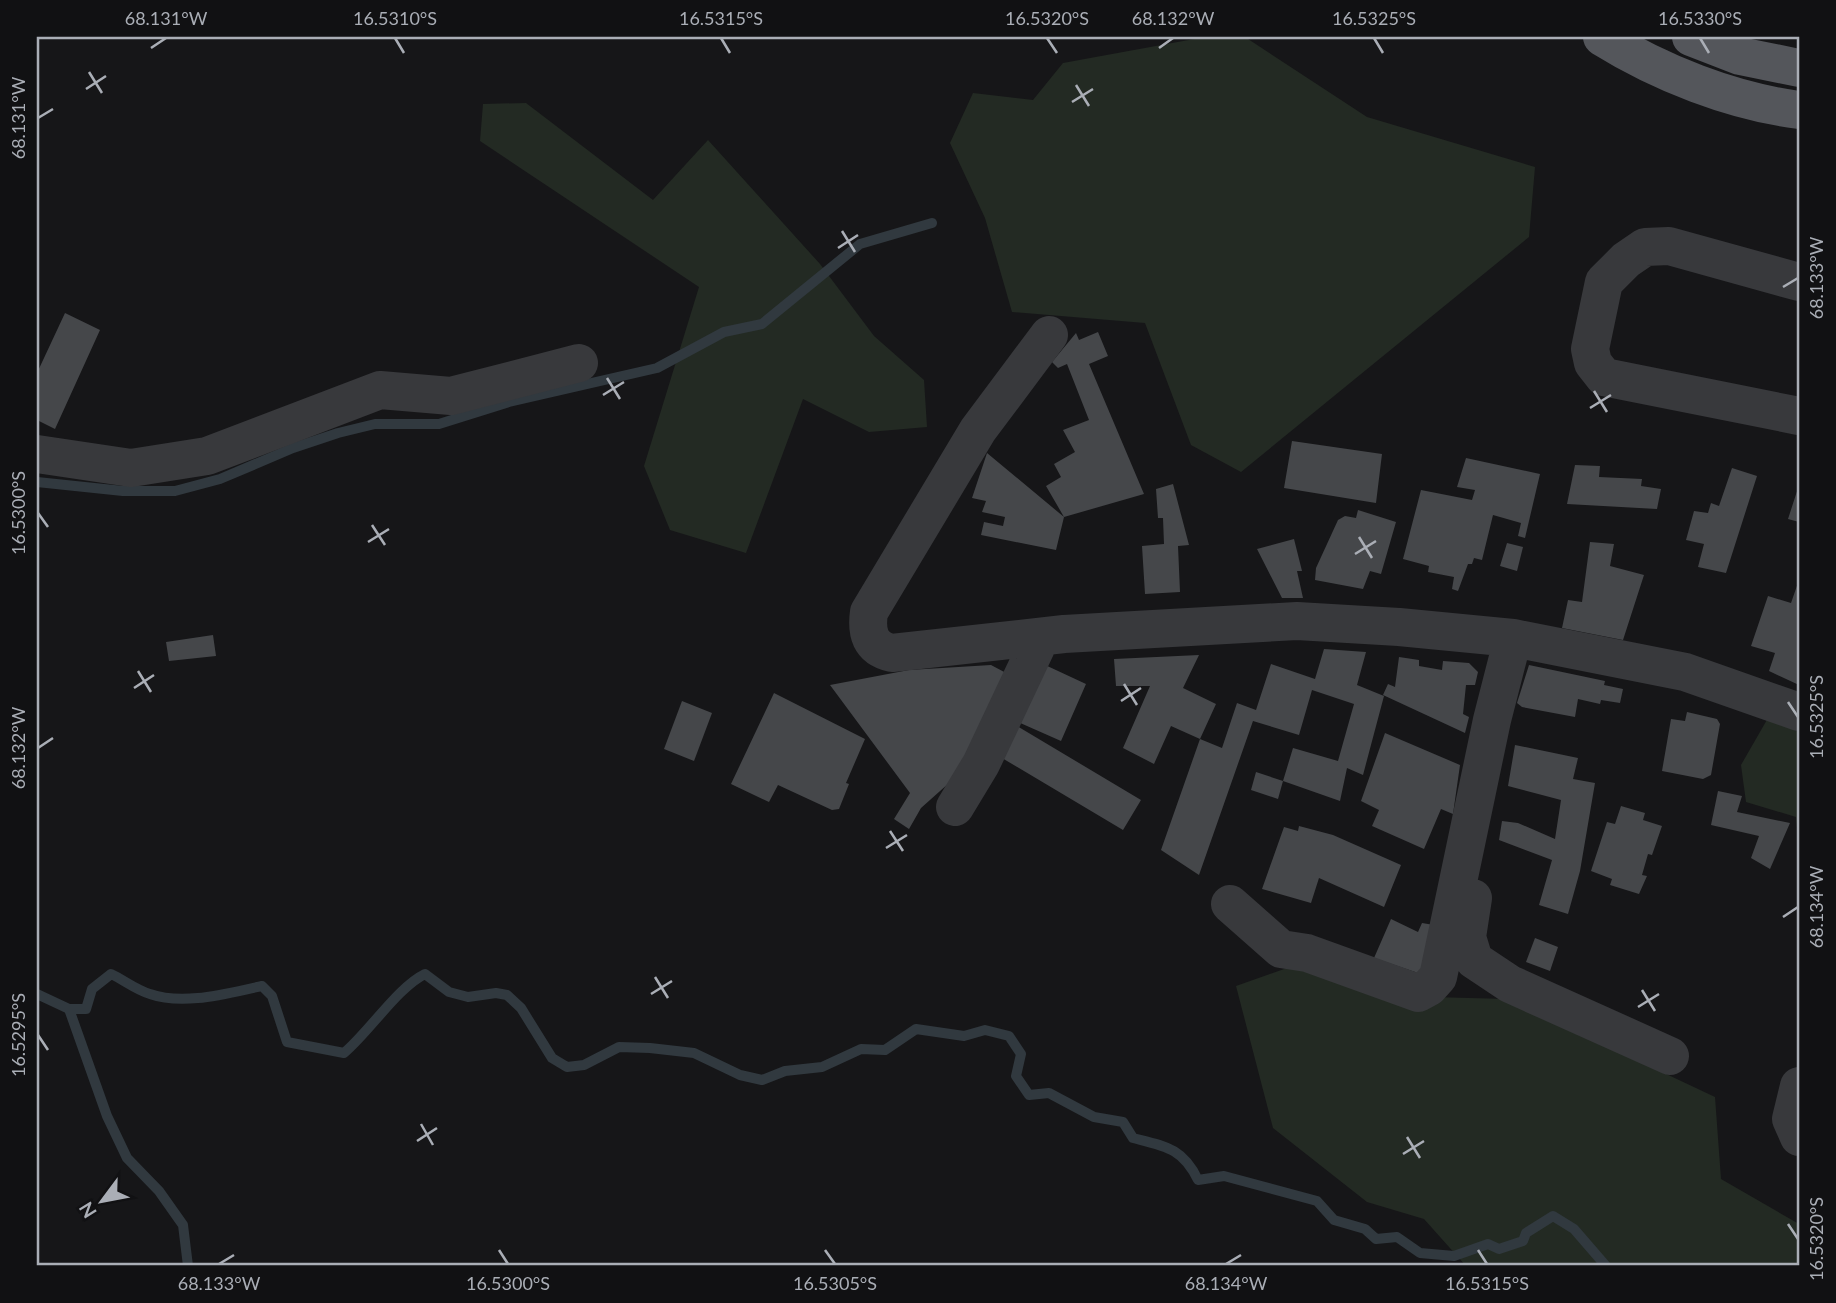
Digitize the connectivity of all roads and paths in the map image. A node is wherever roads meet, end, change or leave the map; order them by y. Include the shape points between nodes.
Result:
1 (1602, 37) edge
2 (1691, 37) edge
3 (1799, 68) edge
4 (1799, 110) edge
5 (1799, 282) edge
6 (1049, 335) dead end
7 (579, 363) dead end
8 (1799, 416) edge
9 (37, 454) edge
10 (1041, 637) junction
11 (1513, 638) junction
12 (1799, 712) edge
13 (1487, 747) junction
14 (955, 807) dead end
15 (1230, 904) dead end
16 (1670, 1056) dead end
17 (1799, 1086) edge
18 (1799, 1137) edge

1 - 4 main road via 1700,84
2 - 3 main road via 1740,56
5 - 8 street via 1669,246 1646,247 1604,282 1590,349 1604,377
6 - 10 street via 978,430 870,612 867,629 873,643 892,653
7 - 9 street via 451,396 380,390 207,456 131,468
10 - 11 street via 1297,621
10 - 14 street via 981,764
11 - 12 street via 1685,673
11 - 13 street
13 - 15 street via 1438,977 1429,987 1418,993 1307,953 1281,949
13 - 16 street via 1488,814 1467,937 1474,960 1510,984
17 - 18 street via 1791,1119

